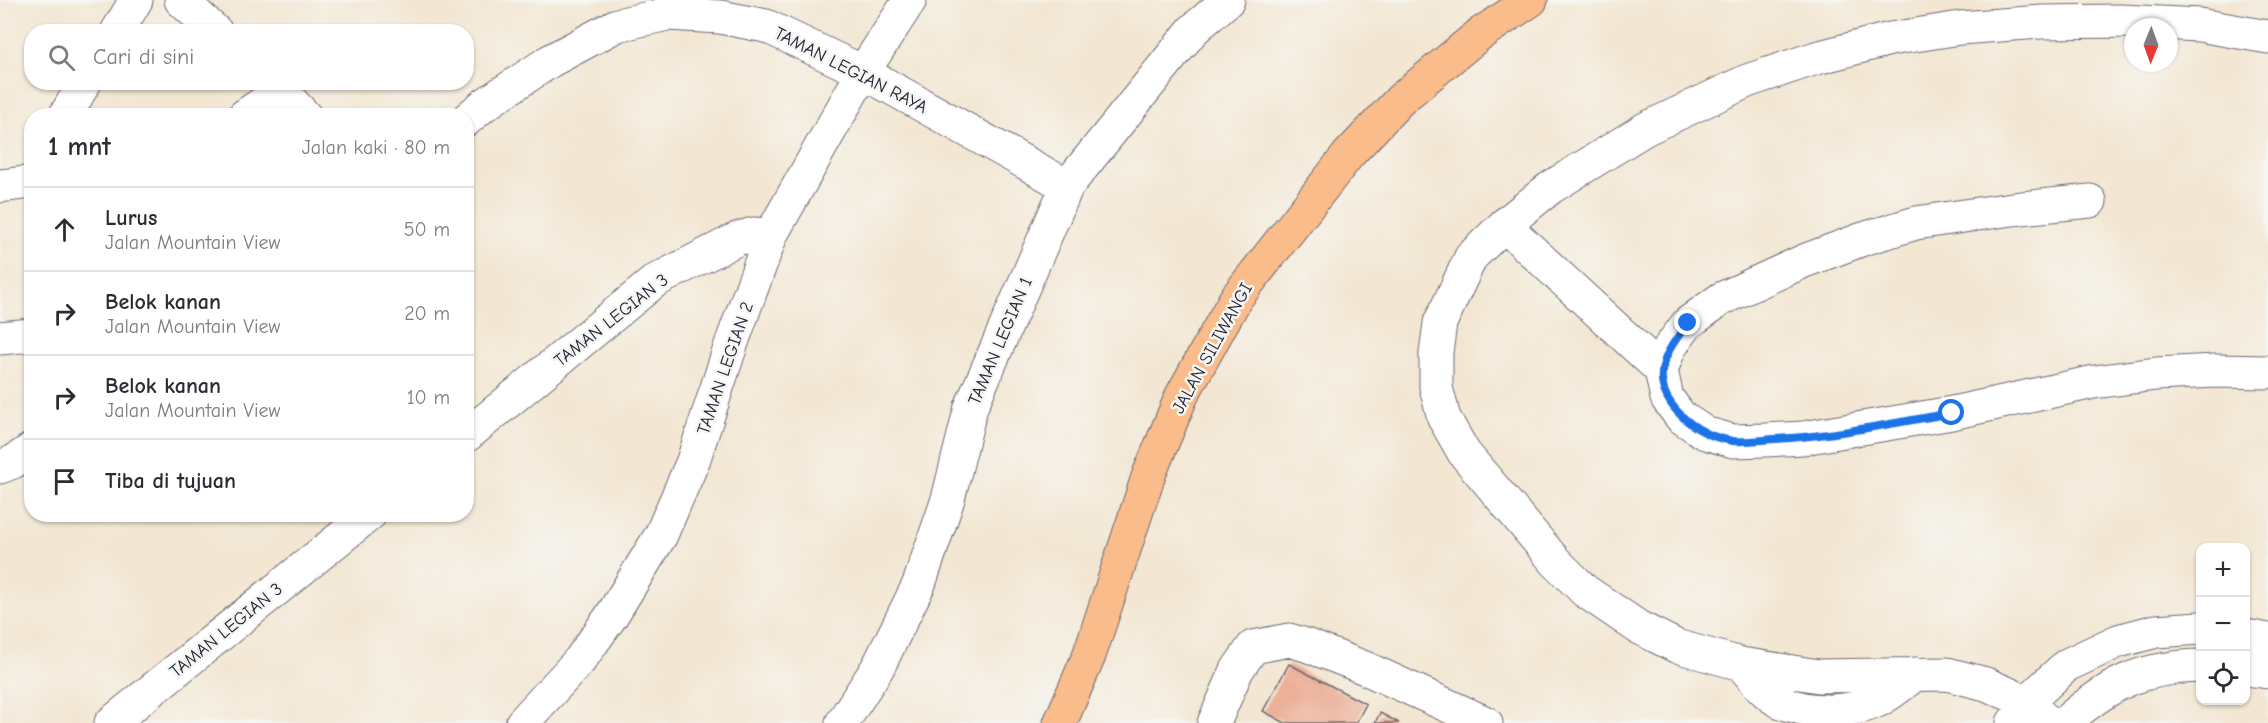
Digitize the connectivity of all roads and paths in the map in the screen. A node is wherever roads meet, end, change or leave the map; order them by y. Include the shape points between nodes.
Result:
1 (136, 0) edge
2 (181, 0) edge
3 (910, 0) edge
4 (1228, 0) edge
5 (1531, 0) edge
6 (122, 24) edge
7 (207, 24) edge
8 (2268, 37) edge
9 (863, 72) junction
10 (80, 90) edge
11 (273, 90) edge
12 (282, 90) edge
13 (70, 108) edge
14 (253, 108) edge
15 (298, 108) edge
16 (474, 113) edge
17 (1067, 186) junction
18 (2090, 201) dead end
19 (1504, 225) junction
20 (771, 235) junction
21 (24, 336) edge
22 (0, 338) edge
23 (1661, 370) junction
24 (2268, 372) edge
25 (474, 429) edge
26 (24, 454) edge
27 (0, 467) edge
28 (360, 522) edge
29 (2196, 628) edge
30 (2250, 637) edge
31 (2268, 640) edge
32 (2196, 666) edge
33 (2250, 670) edge
34 (2268, 672) edge
35 (2029, 716) edge
36 (524, 722) edge
37 (111, 723) edge
38 (842, 723) edge
39 (1060, 723) edge
40 (1214, 723) edge
41 (1486, 723) edge
42 (2064, 723) edge

1 - 6 street
2 - 7 street
3 - 9 street, TAMAN LEGIAN 2
4 - 17 street, TAMAN LEGIAN 1 via 1193,30
5 - 39 main road, JALAN SILIWANGI via 1480,34 1401,99 1348,155 1236,298 1182,395 1152,467 1089,656
8 - 19 street via 2199,25 2064,21 1960,28 1880,42 1747,81 1645,129 1550,188
9 - 16 street, TAMAN LEGIAN RAYA via 766,26 720,17 668,14 617,25 550,61
9 - 17 street, TAMAN LEGIAN RAYA
9 - 20 street, TAMAN LEGIAN 2
10 - 13 street
11 - 14 street
12 - 15 street
17 - 38 street, TAMAN LEGIAN 1 via 971,406 948,499 919,584 878,667
18 - 23 street via 1916,223 1804,261 1721,299 1688,323 1670,347
19 - 23 street
19 - 35 street via 1472,257 1440,323 1436,387 1444,418 1464,453 1555,561 1586,591 1638,627 1676,646 1741,664 1819,676 1947,674 1986,684
20 - 25 street, TAMAN LEGIAN 3 via 753,234 737,239 655,281
20 - 36 street, TAMAN LEGIAN 2 via 693,461 661,535 580,660
21 - 22 street
23 - 24 street via 1667,398 1681,417 1705,433 1733,441 1803,438 1952,413 2094,382 2216,371
26 - 27 street
28 - 37 street, TAMAN LEGIAN 3
29 - 35 street via 2156,631 2118,642 2067,665
30 - 31 street
32 - 42 street via 2169,667 2135,676 2110,688
33 - 34 street
40 - 41 street via 1237,670 1254,647 1288,640 1365,668

